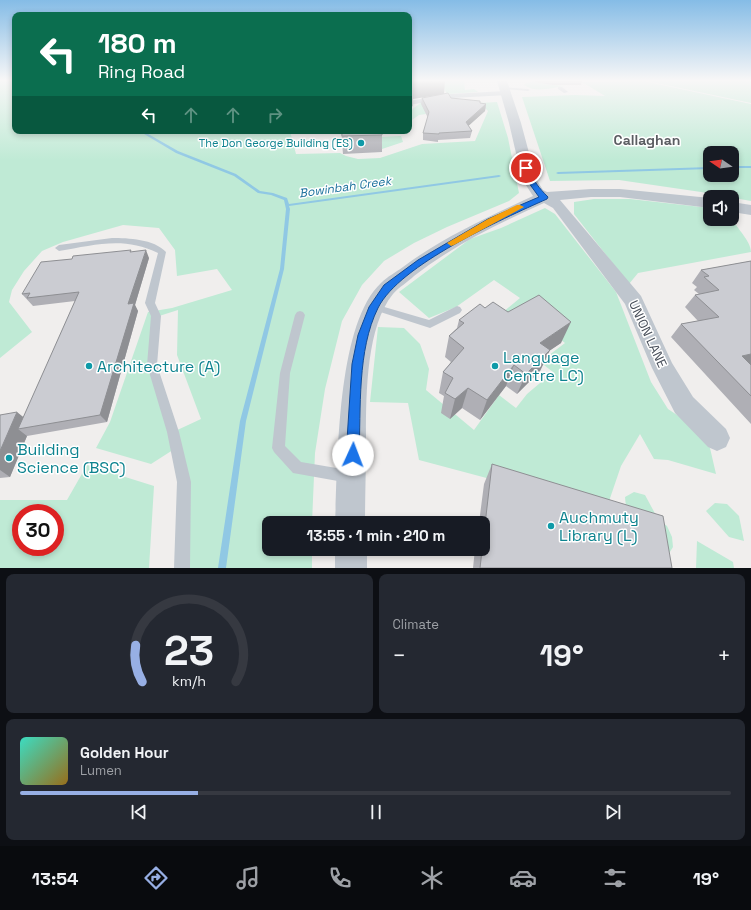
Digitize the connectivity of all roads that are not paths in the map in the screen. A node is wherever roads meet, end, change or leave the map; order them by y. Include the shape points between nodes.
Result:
1 (510, 108) edge
2 (544, 197) junction
3 (703, 202) edge
4 (739, 208) edge
5 (751, 210) edge
6 (59, 248) dead end
7 (374, 307) junction
8 (457, 310) dead end
9 (300, 315) dead end
10 (717, 438) dead end
11 (352, 477) junction
12 (350, 516) edge
13 (351, 556) edge
14 (182, 568) edge
15 (351, 568) edge

1 - 2 street, UNION LANE via 529,179 538,193
2 - 3 street via 620,193
2 - 7 street via 491,221 421,262 387,288
2 - 10 street, UNION LANE via 558,205 634,301 663,368 684,405
4 - 5 street
6 - 14 lane via 134,240 162,252 150,303 156,316 152,365 173,432 184,482
7 - 8 lane via 430,324
7 - 11 street via 364,335 358,364
9 - 11 lane via 285,373 278,448 298,468
11 - 12 street
13 - 15 street

